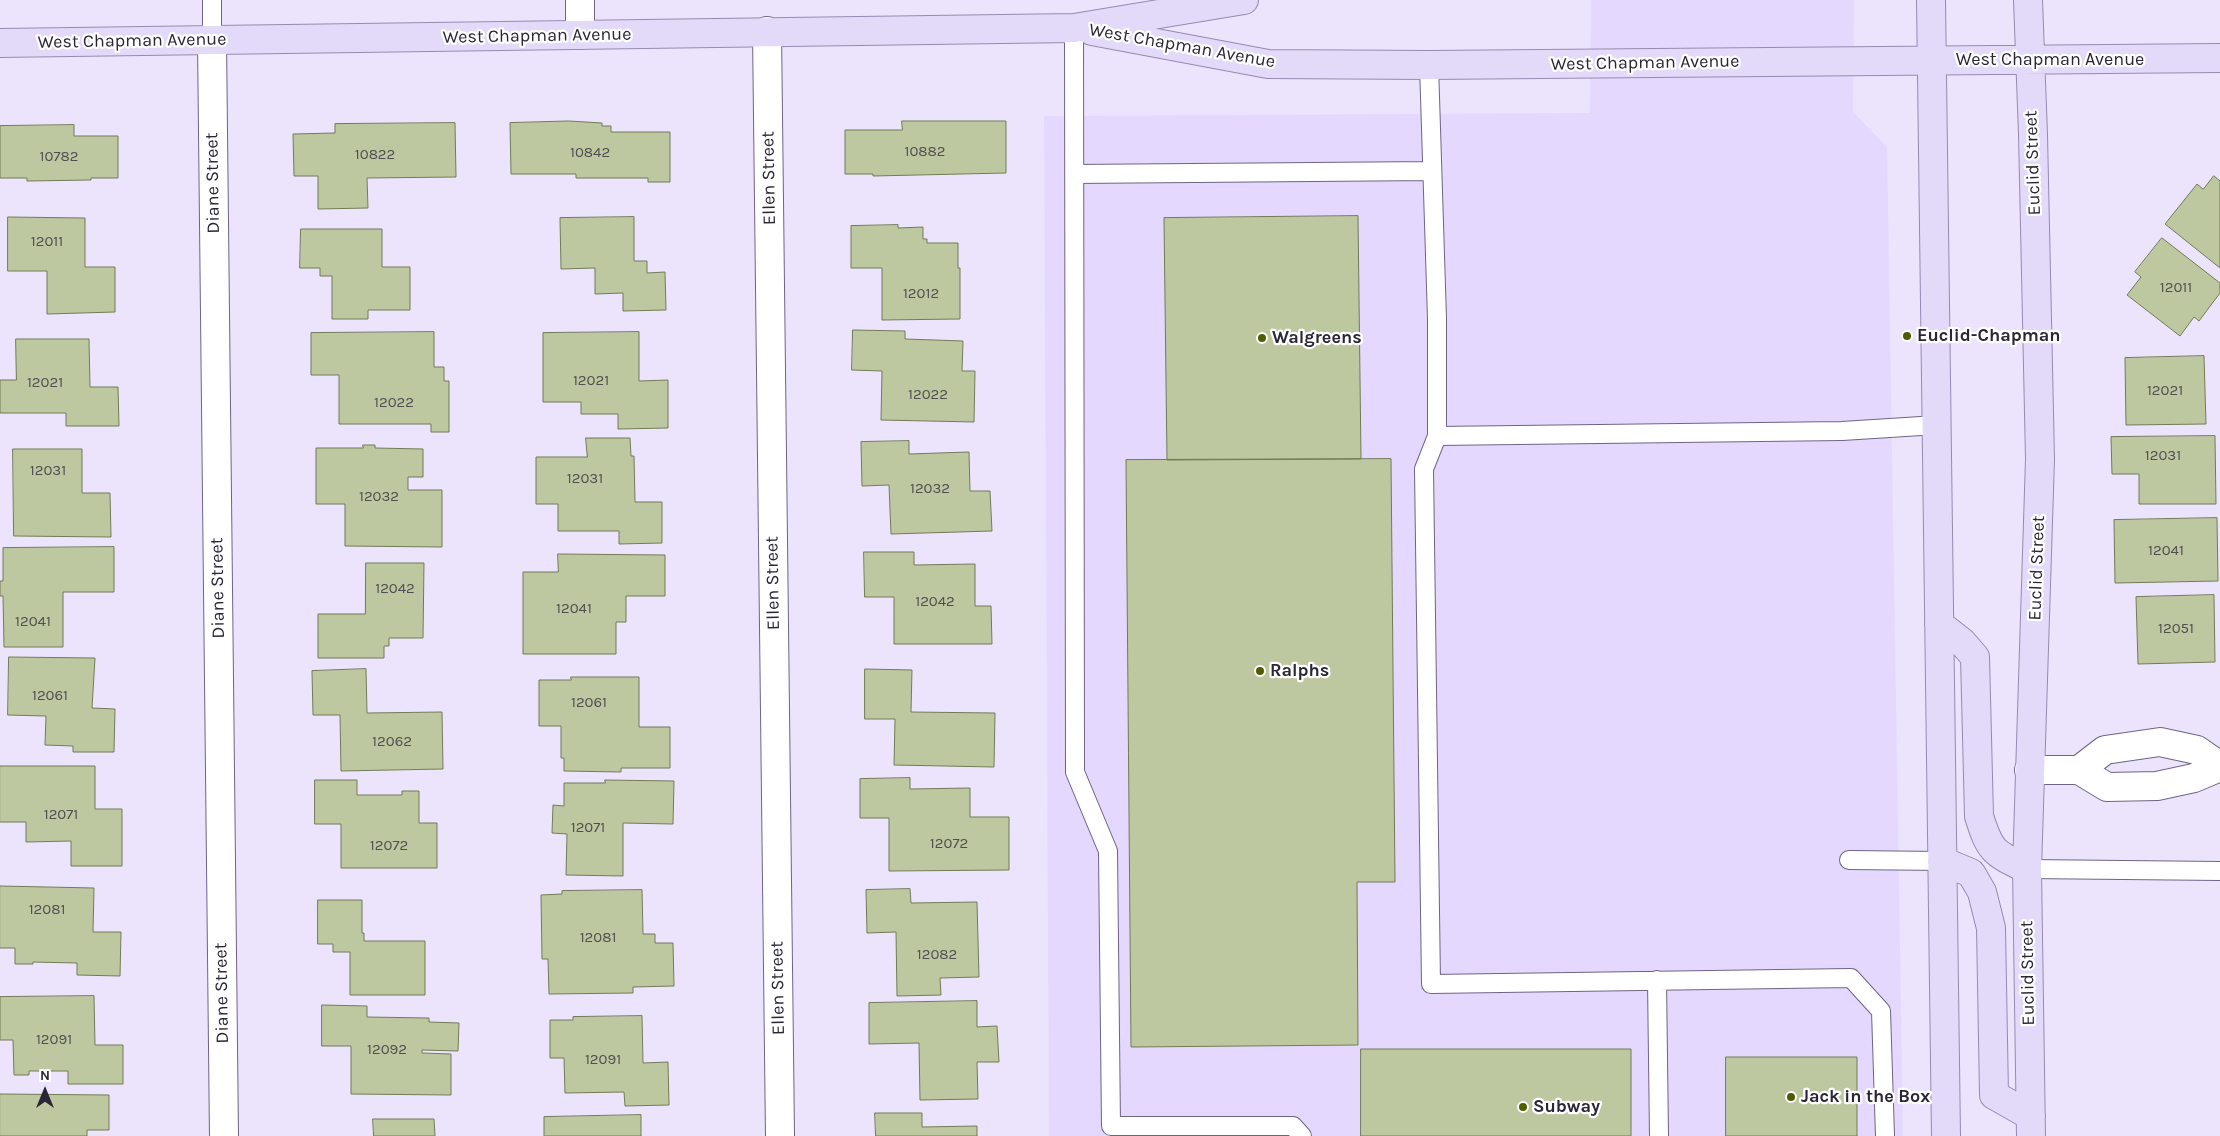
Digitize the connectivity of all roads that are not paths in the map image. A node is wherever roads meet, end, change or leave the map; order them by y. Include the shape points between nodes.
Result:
1 (212, 0) edge
2 (580, 0) edge
3 (1244, 0) edge
4 (1931, 0) edge
5 (2028, 0) edge
6 (1074, 28) junction
7 (767, 31) junction
8 (580, 35) junction
9 (212, 40) junction
10 (0, 43) edge
11 (2220, 58) edge
12 (2030, 60) junction
13 (1932, 61) junction
14 (1429, 65) junction
15 (1431, 171) junction
16 (1074, 174) junction
17 (1936, 425) junction
18 (1437, 436) junction
19 (1939, 624) junction
20 (2220, 766) edge
21 (2030, 770) junction
22 (2079, 770) junction
23 (1849, 860) dead end
24 (1942, 861) junction
25 (2027, 870) junction
26 (2220, 871) edge
27 (1657, 980) junction
28 (2031, 1126) edge
29 (224, 1136) edge
30 (780, 1136) edge
31 (1302, 1136) edge
32 (1659, 1136) edge
33 (1885, 1136) edge
34 (1946, 1136) edge

1 - 9 lane
2 - 8 street
3 - 6 main road, West Chapman Avenue
4 - 13 main road
5 - 12 main road, Euclid Street
6 - 7 main road, West Chapman Avenue
6 - 14 main road, West Chapman Avenue via 1268,64
6 - 16 lane
7 - 8 main road, West Chapman Avenue
7 - 30 street, Ellen Street
8 - 9 main road, West Chapman Avenue
9 - 10 main road, West Chapman Avenue
9 - 29 street, Diane Street
11 - 12 main road, West Chapman Avenue
12 - 13 main road, West Chapman Avenue
12 - 21 main road, Euclid Street via 2040,458
13 - 14 main road, West Chapman Avenue
13 - 17 main road
14 - 15 lane
15 - 16 lane
15 - 18 lane via 1437,319
16 - 31 lane via 1075,772 1108,851 1112,1126 1293,1126
17 - 18 lane via 1842,431
17 - 19 main road
18 - 27 lane via 1424,469 1431,984
19 - 24 main road
19 - 25 main road via 1975,656 1979,816 1985,837 1997,855
20 - 22 street via 2194,778 2157,786 2107,787
20 - 22 street via 2198,750 2160,742 2105,750
21 - 22 street
21 - 25 main road, Euclid Street
23 - 24 lane
24 - 28 main road via 1970,873 1982,892 1990,928 1994,1095
24 - 34 main road
25 - 26 lane
25 - 28 main road, Euclid Street
27 - 32 lane
27 - 33 lane via 1851,978 1881,1011

